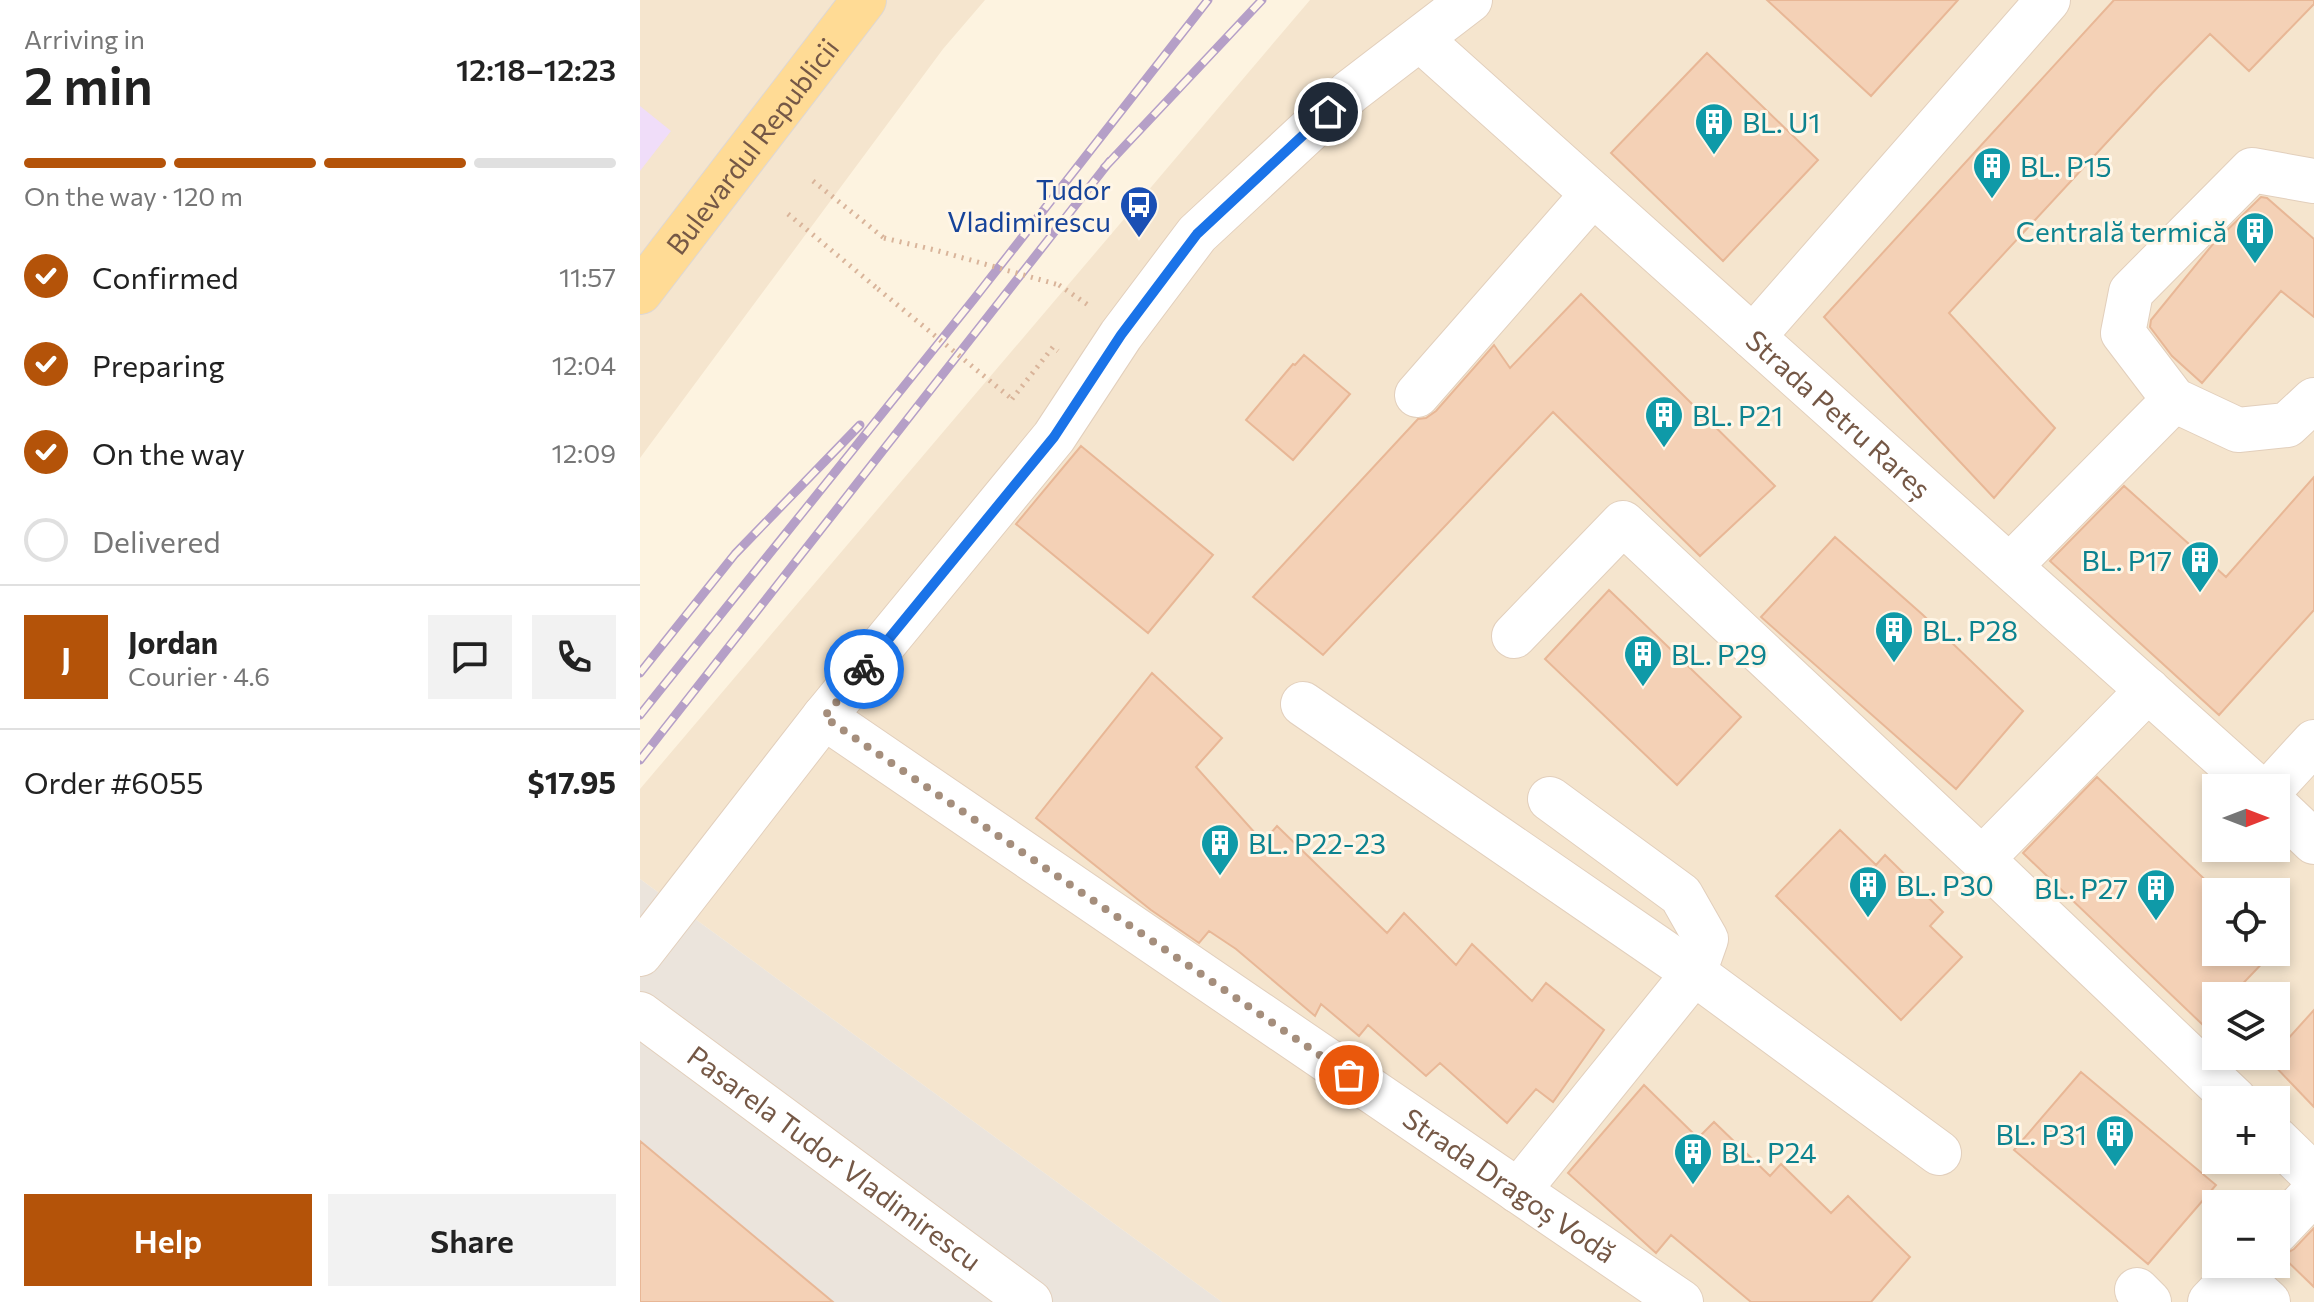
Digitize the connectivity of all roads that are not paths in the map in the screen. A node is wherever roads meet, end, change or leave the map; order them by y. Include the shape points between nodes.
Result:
1 (864, 0) edge
2 (1470, 0) edge
3 (2048, 0) edge
4 (1420, 39) junction
5 (2314, 181) edge
6 (1593, 194) junction
7 (640, 292) edge
8 (1753, 337) junction
9 (1417, 395) dead end
10 (2174, 400) junction
11 (2314, 400) edge
12 (2010, 566) junction
13 (1514, 636) dead end
14 (2148, 690) junction
15 (1303, 704) dead end
16 (824, 717) junction
17 (2314, 742) edge
18 (2241, 774) edge
19 (2285, 774) edge
20 (1550, 799) dead end
21 (2290, 819) edge
22 (2314, 842) edge
23 (1982, 859) junction
24 (640, 954) edge
25 (1694, 973) junction
26 (640, 1014) edge
27 (2220, 1086) edge
28 (1939, 1153) dead end
29 (2290, 1153) edge
30 (2314, 1176) edge
31 (1518, 1191) junction
32 (2314, 1192) edge
33 (2290, 1217) edge
34 (1030, 1302) edge
35 (1681, 1302) edge

1 - 7 main road, Bulevardul Republicii
2 - 4 street
3 - 8 street
4 - 6 street, Strada Petru Rareș
4 - 16 street via 1350,92 1197,234 1054,437
5 - 10 street via 2252,170 2131,292 2123,333
6 - 8 street, Strada Petru Rareș
6 - 9 street
8 - 12 street, Strada Petru Rareș
10 - 11 street via 2238,430 2287,425
10 - 12 street
12 - 14 street, Strada Petru Rareș
13 - 23 street via 1623,523
14 - 18 street, Strada Petru Rareș
14 - 23 street
15 - 25 street
16 - 24 street
16 - 31 street, Strada Dragoș Vodă
17 - 19 street
20 - 25 street via 1681,895 1706,939
21 - 22 street
23 - 27 street
25 - 28 street
25 - 31 street
26 - 34 street, Pasarela Tudor Vladimirescu
29 - 30 street
31 - 35 street, Strada Dragoș Vodă
32 - 33 street

